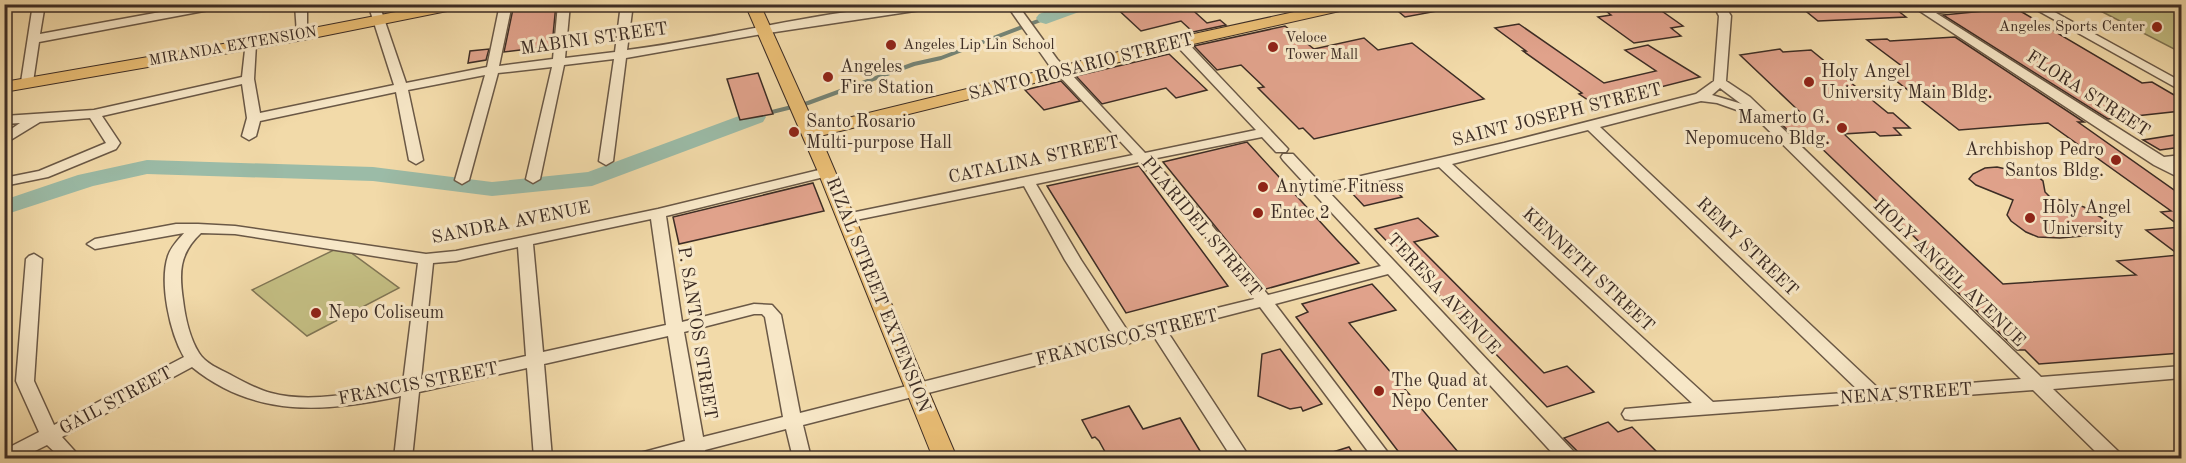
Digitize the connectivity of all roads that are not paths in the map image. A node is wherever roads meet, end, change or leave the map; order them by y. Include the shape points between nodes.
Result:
1 (39, 4) edge
2 (225, 4) edge
3 (302, 4) edge
4 (462, 4) edge
5 (506, 4) edge
6 (564, 4) edge
7 (627, 4) edge
8 (752, 4) edge
9 (941, 4) edge
10 (1011, 4) edge
11 (1353, 4) edge
12 (1718, 4) edge
13 (1987, 4) edge
14 (2031, 4) edge
15 (890, 8) edge
16 (1919, 8) edge
17 (375, 12) edge
18 (762, 30) junction
19 (303, 35) junction
20 (35, 39) junction
21 (1180, 42) junction
22 (250, 44) junction
23 (619, 55) junction
24 (559, 62) junction
25 (492, 71) junction
26 (1062, 71) junction
27 (248, 79) junction
28 (27, 82) junction
29 (1720, 82) junction
30 (4, 87) edge
31 (401, 87) junction
32 (2181, 87) edge
33 (1701, 97) junction
34 (94, 114) junction
35 (1758, 115) junction
36 (254, 118) junction
37 (35, 119) junction
38 (4, 120) edge
39 (1591, 125) junction
40 (807, 126) junction
41 (1266, 132) junction
42 (249, 136) dead end
43 (4, 141) edge
44 (1143, 157) junction
45 (2181, 159) edge
46 (416, 160) dead end
47 (606, 161) dead end
48 (1441, 161) junction
49 (2159, 162) junction
50 (827, 172) junction
51 (2181, 175) edge
52 (533, 179) dead end
53 (462, 180) dead end
54 (4, 182) edge
55 (1029, 183) junction
56 (1320, 190) junction
57 (658, 213) junction
58 (846, 218) junction
59 (198, 228) junction
60 (525, 242) junction
61 (96, 244) dead end
62 (34, 259) dead end
63 (426, 260) junction
64 (1392, 268) junction
65 (1264, 302) junction
66 (675, 329) junction
67 (1158, 330) junction
68 (1124, 339) junction
69 (194, 359) junction
70 (535, 359) junction
71 (2181, 372) edge
72 (2036, 384) junction
73 (410, 389) junction
74 (917, 391) junction
75 (1876, 397) junction
76 (1708, 408) junction
77 (1631, 414) dead end
78 (793, 423) junction
79 (50, 436) junction
80 (696, 452) edge
81 (6, 459) edge
82 (72, 459) edge
83 (403, 459) edge
84 (543, 459) edge
85 (647, 459) edge
86 (802, 459) edge
87 (945, 459) edge
88 (1241, 459) edge
89 (1383, 459) edge
90 (1568, 459) edge
91 (2113, 459) edge

1 - 20 street
2 - 20 street
3 - 19 street
4 - 17 main road, MIRANDA EXTENSION
5 - 25 street
6 - 24 street
7 - 23 street
8 - 18 main road, RIZAL STREET EXTENSION
9 - 15 street, MABINI STREET
10 - 26 street, PLARIDEL STREET via 1026,29
11 - 21 main road, SANTO ROSARIO STREET
12 - 29 street via 1725,16
13 - 16 street
14 - 32 street
15 - 18 street, MABINI STREET
16 - 49 street, FLORA STREET
17 - 19 main road, MIRANDA EXTENSION
17 - 31 street
18 - 23 street, MABINI STREET
18 - 40 main road, RIZAL STREET EXTENSION
19 - 22 main road, MIRANDA EXTENSION
20 - 28 street
21 - 26 main road, SANTO ROSARIO STREET
21 - 41 street, TERESA AVENUE
22 - 27 street
22 - 28 main road, MIRANDA EXTENSION
23 - 24 street, MABINI STREET
23 - 47 street
24 - 25 street, MABINI STREET
24 - 52 street
25 - 31 street, MABINI STREET
25 - 53 street
26 - 40 main road, SANTO ROSARIO STREET
26 - 44 street, PLARIDEL STREET
27 - 34 street
27 - 36 street
28 - 30 main road, MIRANDA EXTENSION
29 - 33 street, SAINT JOSEPH STREET
29 - 35 street, HOLY ANGEL AVENUE
31 - 36 street, MABINI STREET
31 - 46 street
33 - 35 street, HOLY ANGEL AVENUE
33 - 39 street, SAINT JOSEPH STREET
34 - 37 street
34 - 54 street via 113,143 111,146 43,174
35 - 72 street, HOLY ANGEL AVENUE
36 - 42 street
37 - 38 street
37 - 43 street
39 - 48 street, SAINT JOSEPH STREET
39 - 75 street, REMY STREET
40 - 50 main road, RIZAL STREET EXTENSION
41 - 44 street, CATALINA STREET
41 - 56 street, TERESA AVENUE
44 - 55 street, CATALINA STREET
44 - 65 street, PLARIDEL STREET via 1200,220
45 - 49 street
48 - 56 street, SAINT JOSEPH STREET
48 - 76 street, KENNETH STREET
49 - 51 street, FLORA STREET
50 - 57 street, SANDRA AVENUE
50 - 58 main road, RIZAL STREET EXTENSION
55 - 58 street, CATALINA STREET
55 - 68 street
56 - 64 street, TERESA AVENUE
57 - 60 street, SANDRA AVENUE
57 - 66 street, P. SANTOS STREET
58 - 74 main road, RIZAL STREET EXTENSION
59 - 61 street, SANDRA AVENUE via 162,230
59 - 63 street, SANDRA AVENUE via 235,230
59 - 69 street via 179,245 173,266 174,307
60 - 63 street, SANDRA AVENUE
60 - 70 street
62 - 79 street via 25,381
63 - 73 street
64 - 65 street, FRANCISCO STREET
64 - 90 street, TERESA AVENUE
65 - 67 street, FRANCISCO STREET
65 - 89 street, PLARIDEL STREET
66 - 70 street, FRANCIS STREET
66 - 78 street, FRANCIS STREET via 766,309 773,315
66 - 80 street, P. SANTOS STREET
67 - 68 street, FRANCISCO STREET
67 - 88 street
68 - 74 street, FRANCISCO STREET
69 - 73 street, FRANCIS STREET via 247,391 273,400 315,403
69 - 79 street, GAIL STREET
70 - 73 street, FRANCIS STREET
70 - 84 street
71 - 72 street, NENA STREET
72 - 75 street, NENA STREET
72 - 91 street, HOLY ANGEL AVENUE
73 - 83 street
74 - 78 street
74 - 87 main road, RIZAL STREET EXTENSION
75 - 76 street, NENA STREET
76 - 77 street, NENA STREET
78 - 80 street
78 - 86 street
79 - 81 street, GAIL STREET
79 - 82 street
80 - 85 street

